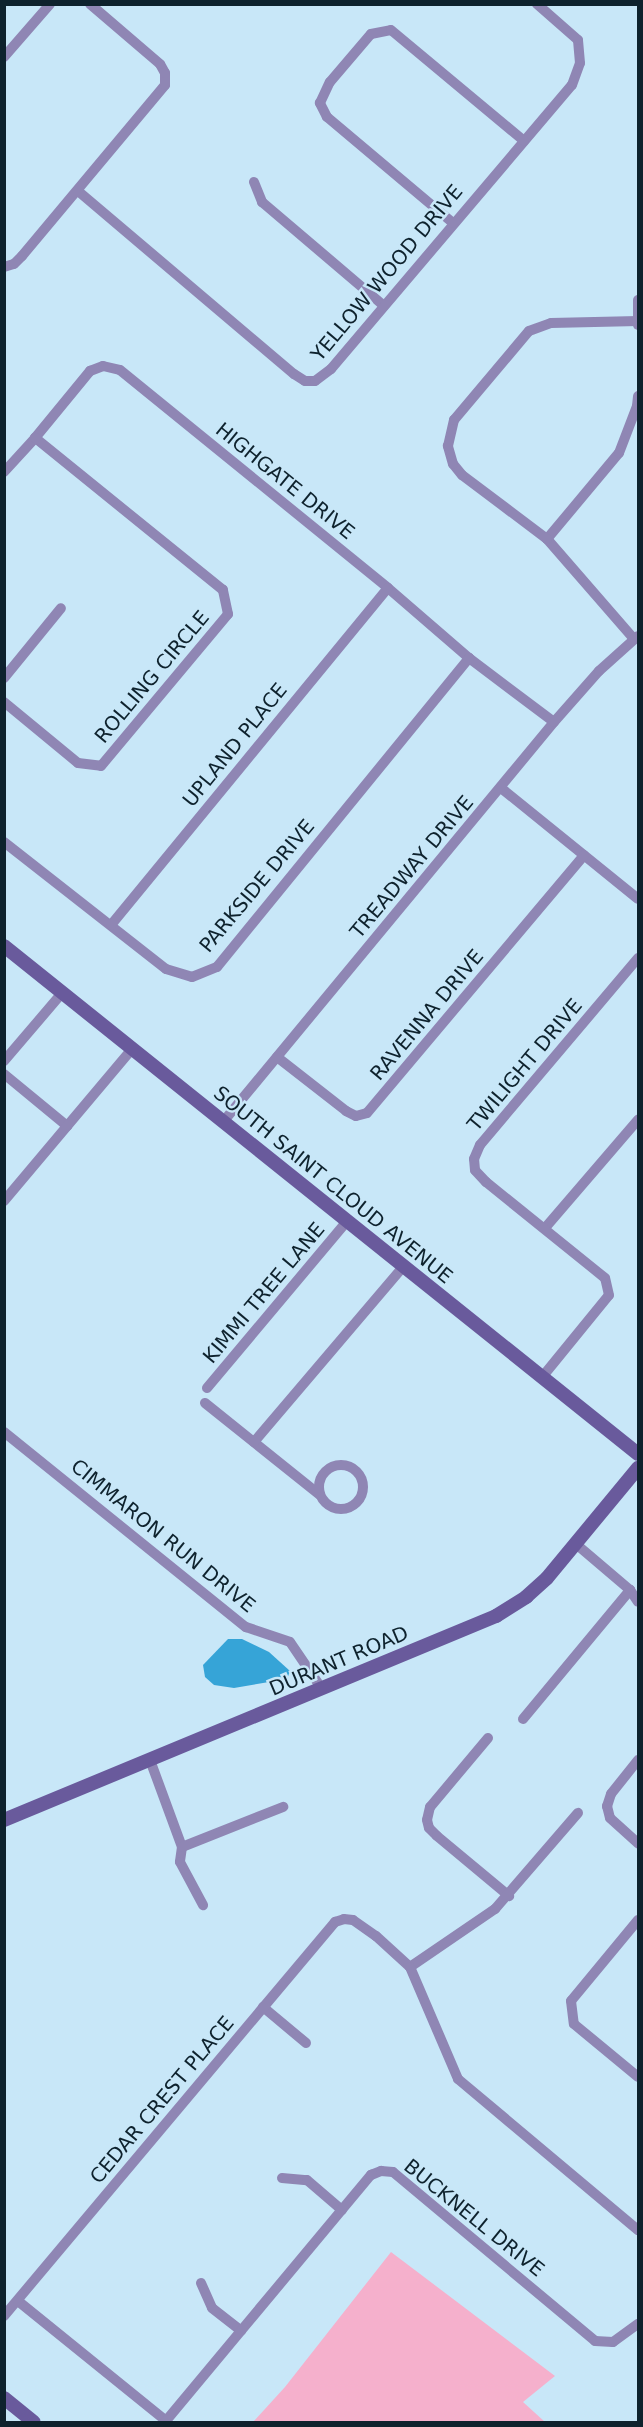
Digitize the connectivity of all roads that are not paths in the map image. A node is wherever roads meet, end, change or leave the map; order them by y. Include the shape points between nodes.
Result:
1 (50, 4) edge
2 (90, 4) edge
3 (537, 4) edge
4 (4, 57) edge
5 (524, 141) junction
6 (254, 182) dead end
7 (78, 191) junction
8 (453, 223) junction
9 (4, 267) edge
10 (639, 300) edge
11 (384, 306) junction
12 (638, 322) edge
13 (639, 396) edge
14 (35, 438) junction
15 (4, 472) edge
16 (547, 539) junction
17 (388, 588) junction
18 (61, 609) dead end
19 (636, 638) edge
20 (469, 658) junction
21 (4, 678) edge
22 (4, 702) edge
23 (554, 722) junction
24 (501, 788) junction
25 (4, 842) edge
26 (584, 855) junction
27 (639, 899) edge
28 (111, 925) junction
29 (4, 946) edge
30 (639, 958) edge
31 (62, 993) junction
32 (132, 1049) junction
33 (277, 1057) junction
34 (4, 1061) edge
35 (4, 1074) edge
36 (639, 1120) edge
37 (223, 1122) junction
38 (67, 1126) junction
39 (4, 1201) edge
40 (347, 1221) junction
41 (545, 1228) junction
42 (403, 1267) junction
43 (543, 1376) junction
44 (207, 1388) dead end
45 (205, 1403) dead end
46 (4, 1432) edge
47 (254, 1442) junction
48 (639, 1454) edge
49 (639, 1468) edge
50 (320, 1495) junction
51 (576, 1544) junction
52 (630, 1590) junction
53 (639, 1602) edge
54 (322, 1689) junction
55 (523, 1719) dead end
56 (488, 1738) dead end
57 (150, 1760) junction
58 (639, 1760) edge
59 (282, 1808) dead end
60 (578, 1813) dead end
61 (4, 1820) edge
62 (639, 1843) edge
63 (182, 1847) junction
64 (508, 1896) junction
65 (202, 1905) dead end
66 (637, 1924) edge
67 (410, 1967) junction
68 (263, 2007) junction
69 (306, 2043) dead end
70 (639, 2078) edge
71 (282, 2178) dead end
72 (342, 2210) junction
73 (639, 2230) edge
74 (201, 2283) dead end
75 (18, 2301) junction
76 (4, 2316) edge
77 (639, 2324) edge
78 (241, 2331) junction
79 (4, 2398) edge
80 (34, 2422) edge
81 (165, 2422) edge

1 - 4 street
2 - 7 street via 160,64 166,78 163,90
3 - 5 street, YELLOW WOOD DRIVE via 578,40 580,63 566,94
5 - 8 street, YELLOW WOOD DRIVE
5 - 8 street via 395,32 376,31 357,50 324,90 322,111
6 - 11 street via 262,202
7 - 9 street via 22,256
7 - 11 street, YELLOW WOOD DRIVE via 305,381 325,375
8 - 11 street, YELLOW WOOD DRIVE
10 - 12 street
12 - 16 street via 551,323 529,332 451,426 449,452 462,475
13 - 16 street via 619,453
14 - 15 street, HIGHGATE DRIVE
14 - 17 street, HIGHGATE DRIVE via 90,371 103,366 120,370
14 - 22 street, ROLLING CIRCLE via 223,590 228,614 101,766 78,763
16 - 19 street
17 - 20 street, HIGHGATE DRIVE
17 - 28 street, UPLAND PLACE
18 - 21 street
19 - 23 street, TREADWAY DRIVE via 599,671
20 - 23 street, HIGHGATE DRIVE
20 - 28 street, PARKSIDE DRIVE via 217,967 192,977 166,969
23 - 24 street, TREADWAY DRIVE
24 - 26 street
24 - 33 street, TREADWAY DRIVE
25 - 28 street, PARKSIDE DRIVE
26 - 27 street
26 - 33 street, RAVENNA DRIVE via 367,1113 356,1116 346,1111
29 - 31 street, SOUTH SAINT CLOUD AVENUE
30 - 41 street, TWILIGHT DRIVE via 476,1153 474,1164 479,1175
31 - 32 street, SOUTH SAINT CLOUD AVENUE
31 - 34 street
32 - 37 street, SOUTH SAINT CLOUD AVENUE
32 - 38 street
33 - 37 street, TREADWAY DRIVE
35 - 38 street
36 - 41 street
37 - 40 street, SOUTH SAINT CLOUD AVENUE
38 - 39 street
40 - 42 street, SOUTH SAINT CLOUD AVENUE
40 - 44 street, KIMMI TREE LANE
41 - 43 street, TWILIGHT DRIVE via 605,1278 609,1295
42 - 43 street, SOUTH SAINT CLOUD AVENUE
42 - 47 street
43 - 48 street, SOUTH SAINT CLOUD AVENUE
45 - 47 street
46 - 54 street, CIMMARON RUN DRIVE via 246,1627 290,1642
47 - 50 street
49 - 51 street, DURANT ROAD
50 - 50 street via 332,1508 348,1509 363,1492 361,1478 352,1467 331,1467 321,1477
51 - 52 street
51 - 54 street, DURANT ROAD via 547,1578 514,1605 477,1625
52 - 53 street
52 - 55 street
54 - 57 street, DURANT ROAD
56 - 64 street via 430,1807 427,1820 436,1836
57 - 61 street, DURANT ROAD
57 - 63 street
58 - 62 street via 611,1794 607,1806 610,1818
59 - 63 street
60 - 64 street
63 - 65 street via 180,1862
64 - 67 street
66 - 70 street via 571,2001 574,2024
67 - 68 street, CEDAR CREST PLACE via 353,1920 344,1919 335,1922
67 - 73 street via 458,2079
68 - 69 street
68 - 75 street, CEDAR CREST PLACE
71 - 72 street via 307,2180
72 - 77 street, BUCKNELL DRIVE via 371,2175 393,2172 595,2341 613,2342
72 - 78 street, BUCKNELL DRIVE
74 - 78 street via 212,2308
75 - 76 street, CEDAR CREST PLACE
75 - 81 street
78 - 81 street, BUCKNELL DRIVE
79 - 80 street

